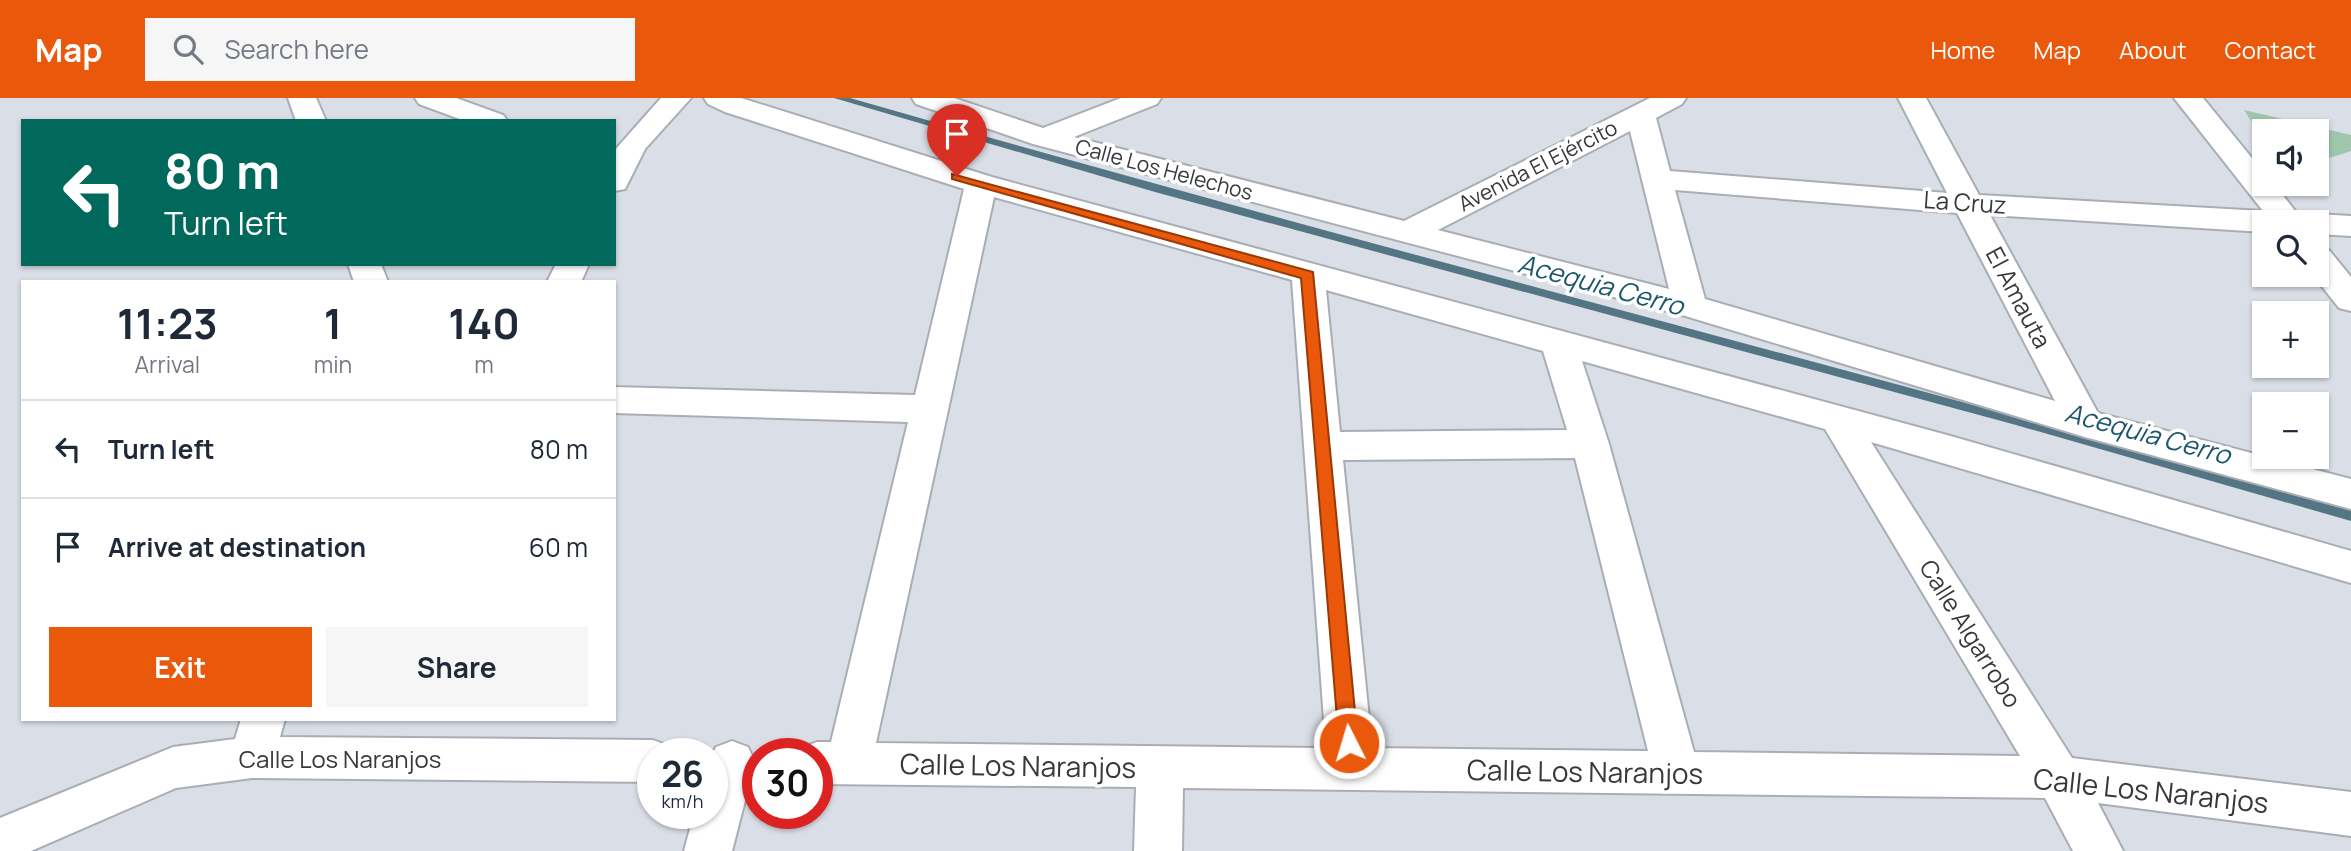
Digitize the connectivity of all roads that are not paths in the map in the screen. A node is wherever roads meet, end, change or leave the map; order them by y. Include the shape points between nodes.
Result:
1 (302, 98) edge
2 (429, 98) edge
3 (677, 98) edge
4 (718, 98) edge
5 (926, 98) edge
6 (1147, 98) edge
7 (1912, 98) edge
8 (2188, 98) edge
9 (1658, 103) edge
10 (310, 119) edge
11 (487, 119) edge
12 (1044, 138) junction
13 (623, 146) edge
14 (616, 174) edge
15 (1657, 179) junction
16 (981, 184) junction
17 (1968, 204) junction
18 (2278, 210) edge
19 (2252, 221) edge
20 (2329, 225) edge
21 (2351, 226) edge
22 (1405, 234) junction
23 (2329, 273) edge
24 (1308, 275) junction
25 (2351, 300) edge
26 (1690, 306) junction
27 (1559, 344) junction
28 (616, 400) edge
29 (930, 409) junction
30 (1838, 420) junction
31 (2085, 423) junction
32 (1590, 444) junction
33 (1321, 446) junction
34 (2351, 494) edge
35 (2351, 567) edge
36 (258, 738) edge
37 (637, 760) edge
38 (734, 762) edge
39 (833, 764) edge
40 (1160, 768) junction
41 (1351, 769) junction
42 (1677, 773) junction
43 (2059, 778) junction
44 (2351, 814) edge
45 (0, 841) edge
46 (708, 851) edge
47 (1158, 851) edge
48 (2099, 851) edge

1 - 10 street
2 - 11 street
3 - 13 street
4 - 16 street
5 - 12 street, Calle Los Helechos
6 - 12 street
7 - 17 street, El Amauta
8 - 18 street
9 - 15 street
9 - 22 street, Avenida El Ejército
12 - 22 street, Calle Los Helechos
13 - 14 street
15 - 17 street, La Cruz
15 - 26 street
16 - 24 street
16 - 29 street
17 - 19 street, La Cruz
17 - 31 street, El Amauta
20 - 21 street
22 - 26 street
23 - 25 street
24 - 27 street
24 - 33 street
26 - 31 street
27 - 30 street
27 - 32 street
28 - 29 street
29 - 39 street
30 - 35 street
30 - 43 street, Calle Algarrobo
31 - 34 street
32 - 33 street
32 - 42 street
33 - 41 street
36 - 37 street, Calle Los Naranjos
36 - 45 street, Calle Los Naranjos via 173,768
38 - 46 street
39 - 40 street, Calle Los Naranjos
40 - 41 street, Calle Los Naranjos
40 - 47 street
41 - 42 street, Calle Los Naranjos
42 - 43 street, Calle Los Naranjos
43 - 44 street, Calle Los Naranjos
43 - 48 street, Calle Algarrobo

